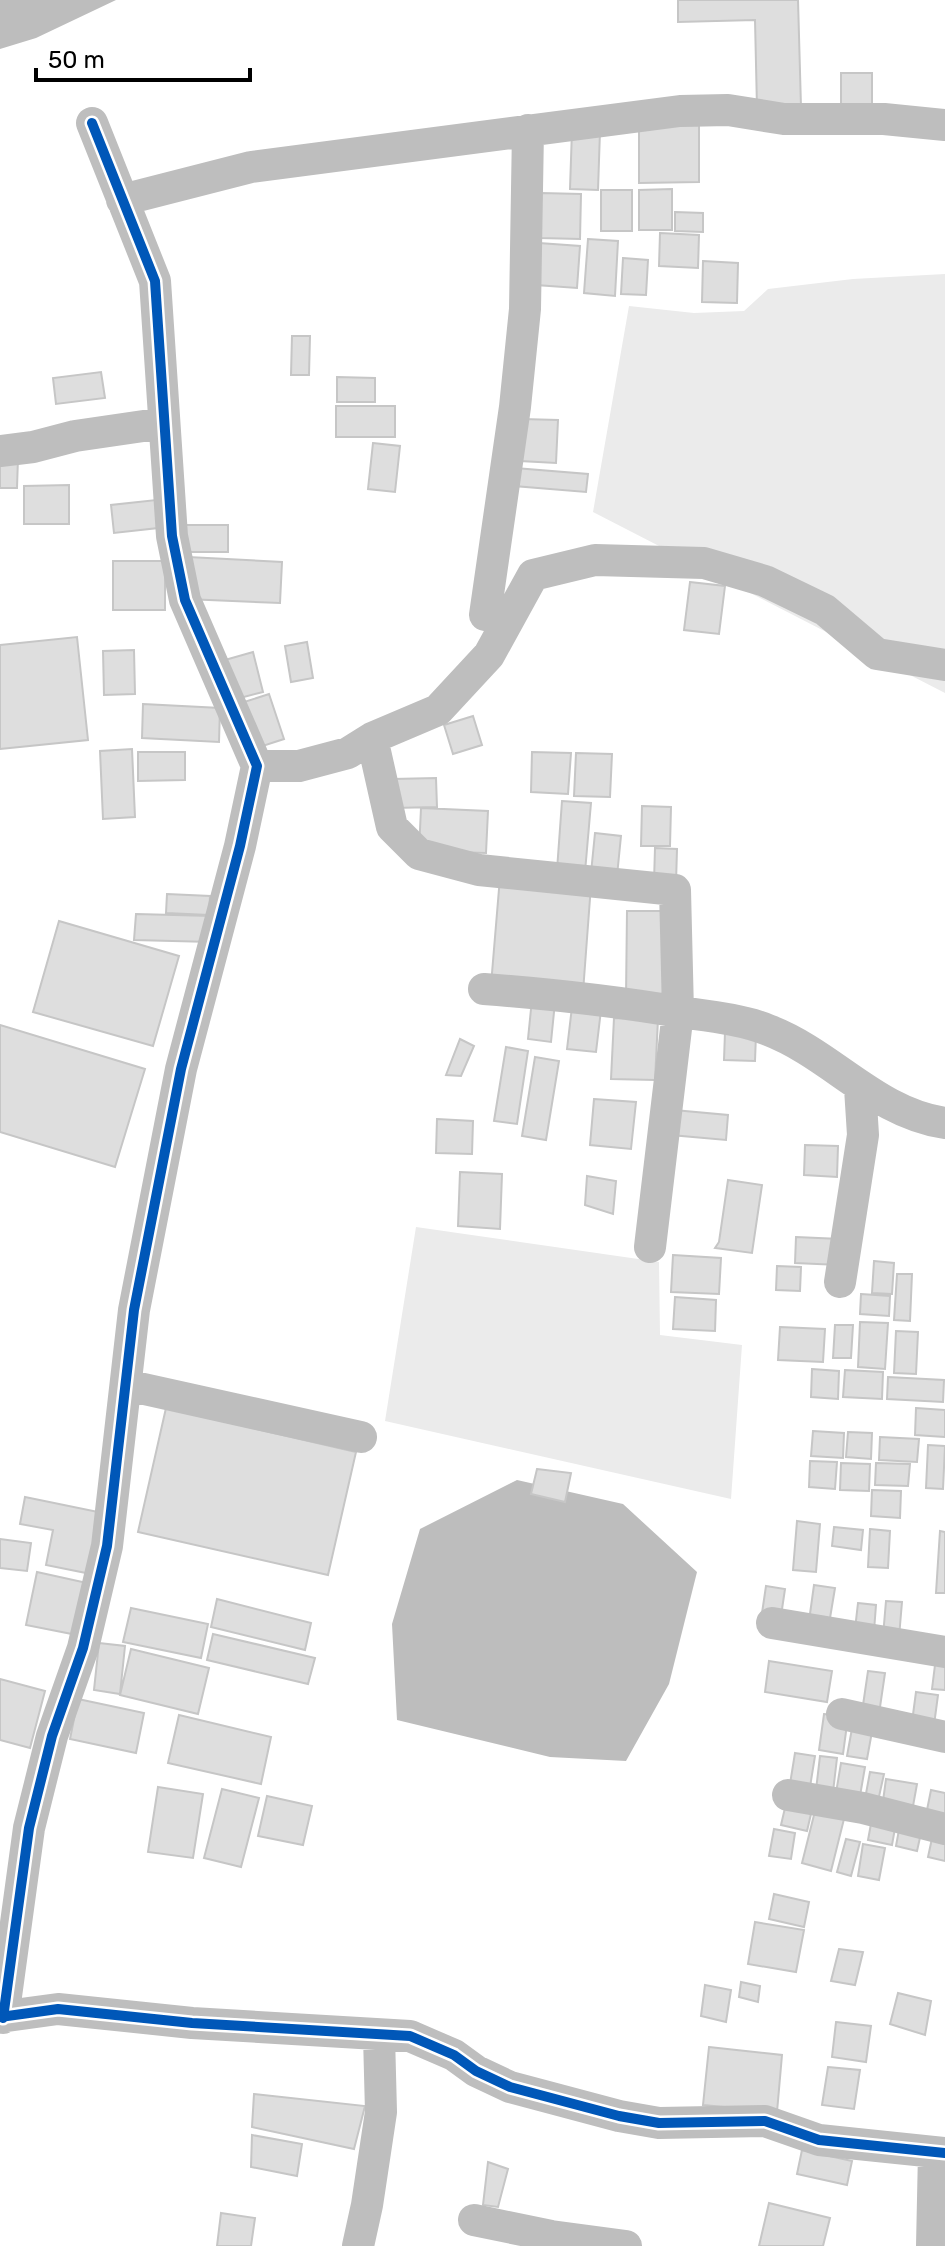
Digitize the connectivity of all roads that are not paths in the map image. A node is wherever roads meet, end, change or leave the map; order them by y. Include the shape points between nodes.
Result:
1 (92, 123) dead end
2 (945, 125) edge
3 (528, 130) junction
4 (122, 200) junction
5 (164, 423) junction
6 (0, 451) edge
7 (485, 615) dead end
8 (945, 665) edge
9 (372, 738) junction
10 (257, 766) junction
11 (484, 989) dead end
12 (678, 1012) junction
13 (860, 1088) junction
14 (945, 1123) edge
15 (650, 1247) dead end
16 (840, 1282) dead end
17 (126, 1385) junction
18 (361, 1437) dead end
19 (772, 1623) dead end
20 (945, 1652) edge
21 (842, 1714) dead end
22 (945, 1737) edge
23 (788, 1795) dead end
24 (945, 1829) edge
25 (1, 2017) edge
26 (379, 2036) junction
27 (939, 2152) edge
28 (474, 2220) dead end
29 (358, 2246) edge
30 (626, 2246) edge
31 (932, 2246) edge

1 - 4 street
2 - 3 street via 784,119 712,110
3 - 4 street via 251,167
3 - 7 street via 525,309
4 - 5 street via 155,281
5 - 6 street
5 - 10 street via 172,536 185,600
8 - 9 street via 877,654 825,610 765,581 719,567 595,560 533,575 489,655 438,710
9 - 10 street via 348,753 299,766
9 - 12 street via 392,827 419,854 479,870 675,890
10 - 17 street via 181,1069 134,1310
11 - 12 street via 597,998
12 - 13 street via 766,1029 803,1046
12 - 15 street
13 - 14 street via 900,1109
13 - 16 street via 863,1135
17 - 18 street
17 - 25 street via 107,1546 83,1648 52,1736 29,1828
19 - 20 street
21 - 22 street
23 - 24 street
25 - 26 street via 58,2009
26 - 27 street via 410,2036 510,2087 619,2116 659,2123 765,2121 819,2140
26 - 29 street via 381,2112
27 - 31 street
28 - 30 street

